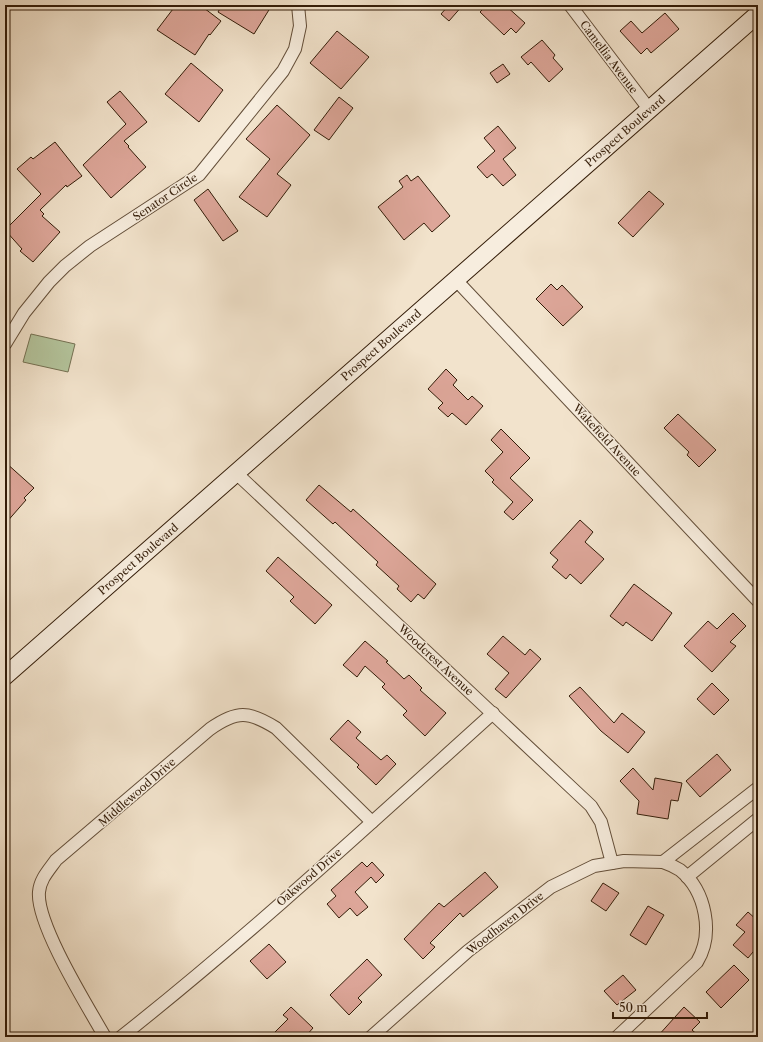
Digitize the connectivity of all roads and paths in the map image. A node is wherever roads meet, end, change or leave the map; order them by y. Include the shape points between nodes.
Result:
1 (298, 5) edge
2 (570, 5) edge
3 (758, 14) edge
4 (649, 109) junction
5 (456, 280) junction
6 (5, 344) edge
7 (236, 473) junction
8 (758, 601) edge
9 (5, 676) edge
10 (492, 713) junction
11 (758, 788) edge
12 (758, 819) edge
13 (372, 822) junction
14 (612, 862) junction
15 (663, 862) junction
16 (687, 877) junction
17 (105, 1037) edge
18 (121, 1037) edge
19 (371, 1037) edge
20 (617, 1037) edge

1 - 6 street, Senator Circle via 300,26 295,49 283,71 199,175 90,246 65,266 24,313
2 - 4 street, Camellia Avenue
3 - 4 main road, Prospect Boulevard
4 - 5 main road, Prospect Boulevard
5 - 7 main road, Prospect Boulevard
5 - 8 street, Wakefield Avenue
7 - 9 main road, Prospect Boulevard
7 - 10 street, Woodcrest Avenue
10 - 13 street, Oakwood Drive
10 - 14 street, Woodcrest Avenue via 591,806 601,822
11 - 15 street
12 - 16 street
13 - 17 street, Middlewood Drive via 276,728 260,717 232,716 210,728 56,860 43,879 39,891 41,913 72,980
13 - 18 street, Oakwood Drive via 181,990
14 - 15 street, Woodhaven Drive
14 - 19 street, Woodhaven Drive via 594,866 551,887 524,906 468,951
15 - 16 street via 678,869
16 - 20 street via 694,887 705,916 706,931 702,954 697,962

